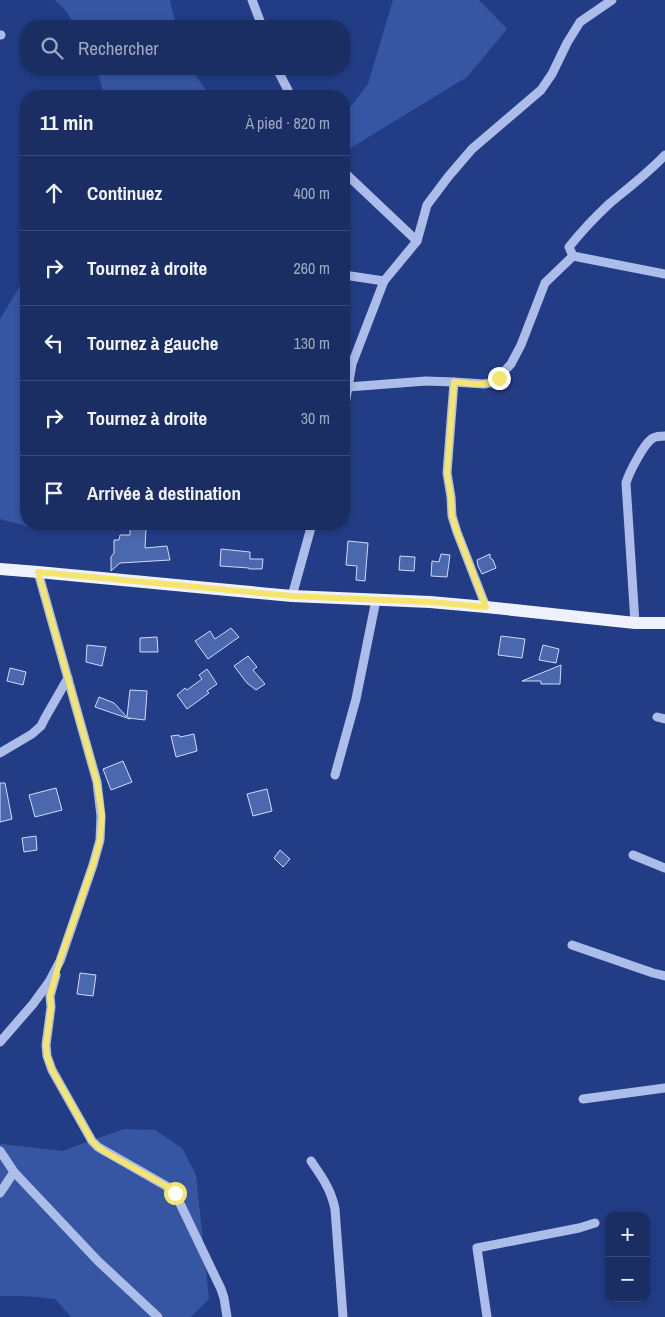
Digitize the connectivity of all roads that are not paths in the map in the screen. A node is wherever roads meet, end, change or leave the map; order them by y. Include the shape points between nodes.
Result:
1 (252, 0) edge
2 (612, 0) edge
3 (260, 20) edge
4 (280, 75) edge
5 (287, 90) edge
6 (665, 155) edge
7 (654, 166) junction
8 (665, 168) edge
9 (350, 178) edge
10 (417, 241) junction
11 (573, 256) junction
12 (665, 274) edge
13 (350, 275) edge
14 (384, 281) junction
15 (350, 376) edge
16 (454, 382) junction
17 (350, 387) edge
18 (665, 436) edge
19 (310, 530) edge
20 (0, 570) edge
21 (38, 572) junction
22 (292, 596) junction
23 (376, 600) junction
24 (486, 607) junction
25 (636, 623) junction
26 (665, 624) edge
27 (68, 678) junction
28 (0, 754) edge
29 (335, 776) dead end
30 (633, 856) dead end
31 (665, 868) edge
32 (572, 945) dead end
33 (60, 960) junction
34 (665, 976) edge
35 (0, 1042) edge
36 (665, 1088) edge
37 (583, 1099) dead end
38 (0, 1151) edge
39 (311, 1161) dead end
40 (14, 1172) junction
41 (0, 1193) edge
42 (595, 1223) dead end
43 (154, 1315) edge
44 (227, 1317) edge
45 (343, 1317) edge
46 (487, 1317) edge

1 - 3 street
2 - 10 street via 580,22 541,90 472,149 448,177 427,205
4 - 5 street
6 - 7 street
7 - 8 street
7 - 11 street via 583,230 569,247
9 - 10 street
10 - 14 street
11 - 12 street
11 - 16 street via 545,283 512,364 499,378 490,384
13 - 14 street
14 - 15 street
16 - 17 street
16 - 24 street via 447,473 452,516
18 - 25 street via 652,438 647,443 626,483
19 - 22 street
20 - 21 main road
21 - 22 main road
21 - 27 street
22 - 23 main road
23 - 24 main road
23 - 29 street via 356,699
24 - 25 main road
25 - 26 main road
27 - 28 street via 41,726
27 - 33 street via 97,782 102,816 93,865
30 - 31 street
32 - 34 street
33 - 35 street via 33,1004
33 - 44 street via 50,996 46,1045 52,1070 92,1141 175,1193 221,1289
36 - 37 street
38 - 40 street
39 - 45 street via 328,1186 334,1203
40 - 41 street
40 - 43 street
42 - 46 street via 477,1248

